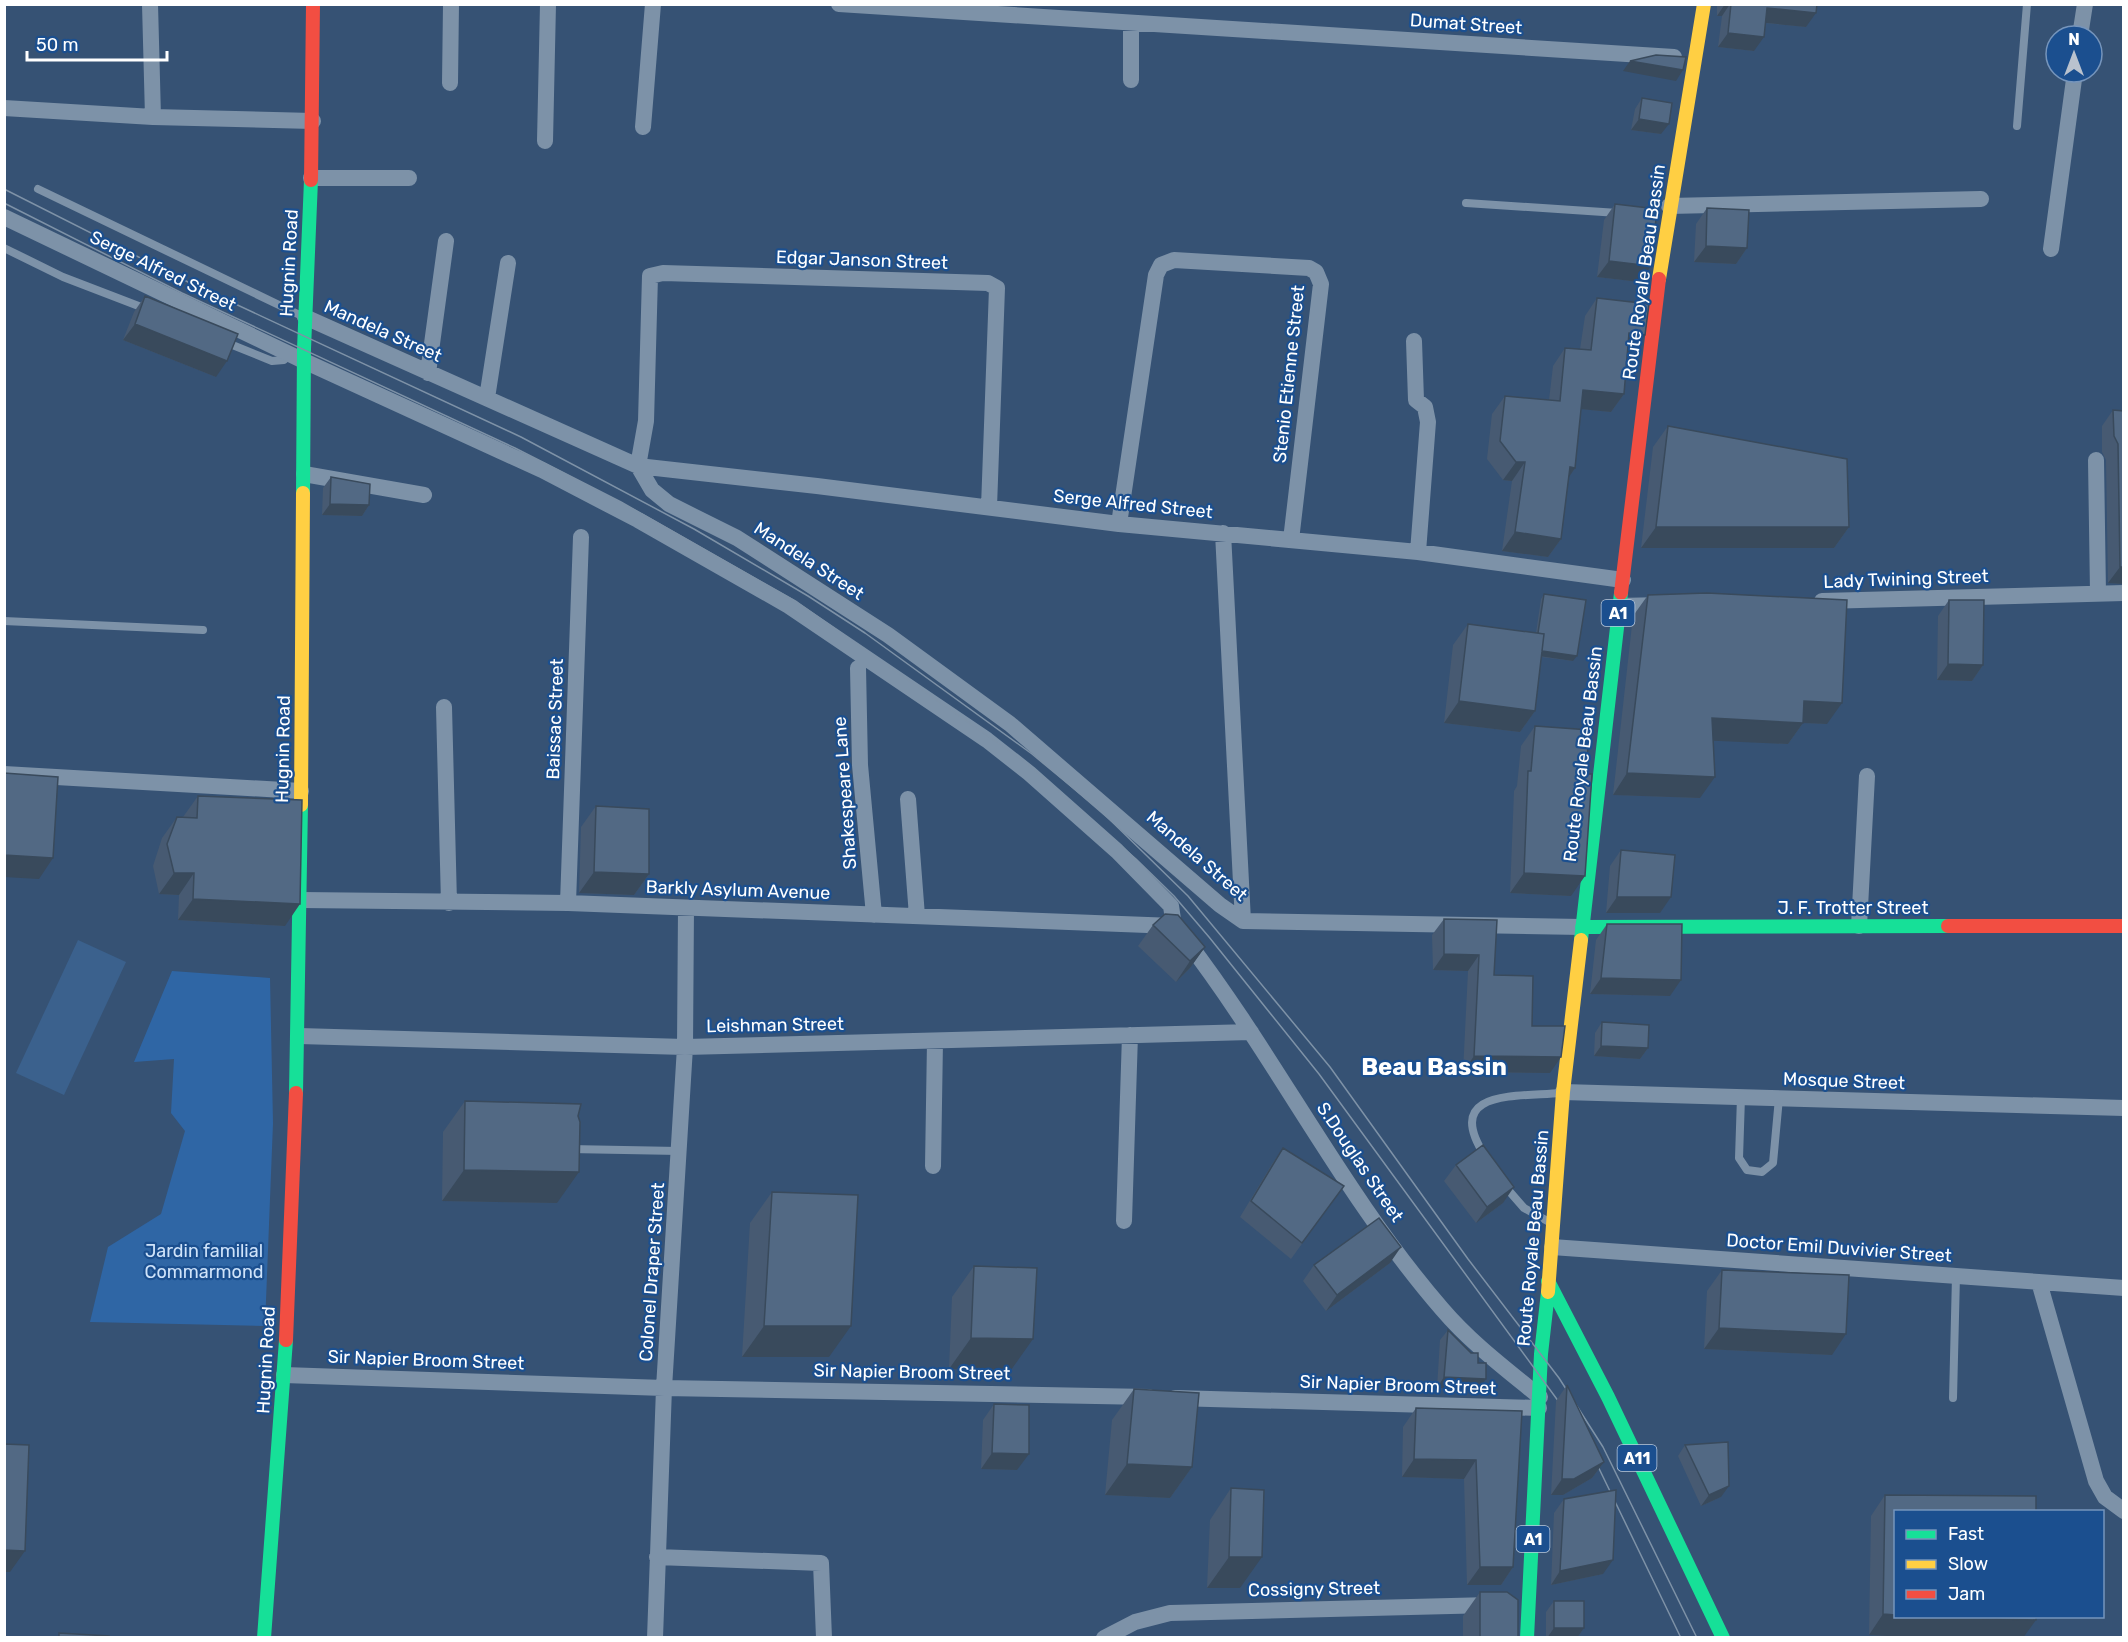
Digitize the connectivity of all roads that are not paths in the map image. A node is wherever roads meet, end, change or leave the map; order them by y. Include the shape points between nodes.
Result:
1 (150, 4) edge
2 (313, 4) edge
3 (452, 4) edge
4 (548, 4) edge
5 (653, 4) edge
6 (839, 4) edge
7 (1704, 4) edge
8 (2027, 4) edge
9 (2085, 4) edge
10 (1131, 23) junction
11 (2082, 24) edge
12 (1696, 58) junction
13 (1131, 80) dead end
14 (450, 83) dead end
15 (2073, 84) edge
16 (4, 108) edge
17 (153, 117) junction
18 (313, 121) junction
19 (2017, 126) dead end
20 (643, 127) dead end
21 (545, 141) dead end
22 (311, 178) junction
23 (409, 178) dead end
24 (38, 189) dead end
25 (1981, 199) dead end
26 (1466, 203) dead end
27 (1664, 213) junction
28 (1632, 214) edge
29 (4, 217) edge
30 (446, 241) dead end
31 (4, 248) edge
32 (2051, 249) dead end
33 (508, 263) dead end
34 (159, 315) edge
35 (305, 317) junction
36 (211, 336) edge
37 (1414, 341) dead end
38 (297, 357) junction
39 (428, 372) junction
40 (487, 398) junction
41 (2096, 460) dead end
42 (638, 466) junction
43 (304, 474) junction
44 (424, 495) dead end
45 (989, 507) junction
46 (1119, 524) junction
47 (1223, 533) junction
48 (581, 537) dead end
49 (1291, 540) junction
50 (1418, 552) junction
51 (1623, 579) junction
52 (2097, 592) junction
53 (2124, 593) edge
54 (1810, 601) edge
55 (1681, 604) edge
56 (1618, 606) junction
57 (4, 621) edge
58 (203, 630) dead end
59 (858, 668) dead end
60 (444, 707) dead end
61 (4, 774) edge
62 (1867, 776) dead end
63 (301, 791) junction
64 (908, 799) dead end
65 (301, 900) junction
66 (449, 903) junction
67 (568, 903) junction
68 (686, 908) junction
69 (874, 915) junction
70 (917, 916) junction
71 (1243, 921) junction
72 (1174, 926) junction
73 (1859, 926) junction
74 (2124, 926) edge
75 (1582, 927) junction
76 (1251, 1032) junction
77 (1130, 1035) junction
78 (299, 1036) junction
79 (935, 1041) junction
80 (686, 1047) junction
81 (1563, 1092) junction
82 (1741, 1097) junction
83 (1779, 1098) junction
84 (2124, 1108) edge
85 (562, 1148) edge
86 (679, 1151) junction
87 (1491, 1165) edge
88 (933, 1166) dead end
89 (1496, 1173) edge
90 (1124, 1221) dead end
91 (1554, 1225) junction
92 (1552, 1247) junction
93 (1956, 1276) junction
94 (1548, 1281) junction
95 (2039, 1282) junction
96 (2124, 1288) edge
97 (284, 1375) junction
98 (664, 1388) junction
99 (1953, 1398) dead end
100 (1539, 1403) junction
101 (2124, 1510) edge
102 (657, 1557) junction
103 (1530, 1605) junction
104 (264, 1638) edge
105 (655, 1638) edge
106 (824, 1638) edge
107 (1104, 1638) edge
108 (1527, 1638) edge
109 (1723, 1638) edge

1 - 17 street
2 - 18 street, Hugnin Road
3 - 14 street
4 - 21 street
5 - 20 street
6 - 10 street, Dumat Street
7 - 12 street, Route Royale Beau Bassin / A1
8 - 19 lane
9 - 11 street
10 - 12 street, Dumat Street
10 - 13 street
12 - 27 street, Route Royale Beau Bassin / A1
15 - 32 street
16 - 17 street
17 - 18 street
18 - 22 street, Hugnin Road
22 - 23 street
22 - 35 street, Hugnin Road
24 - 35 lane
25 - 27 street
26 - 28 lane
27 - 51 street, Route Royale Beau Bassin / A1
29 - 38 street, Serge Alfred Street
30 - 39 street
31 - 34 lane via 63,277
33 - 40 street
35 - 38 street, Hugnin Road
35 - 39 street, Mandela Street
36 - 38 lane via 273,361
37 - 50 street via 1416,400 1425,407 1428,422
38 - 43 street, Hugnin Road
38 - 72 street, Serge Alfred Street via 542,470 789,606 987,740 1029,773 1117,851 1171,906
39 - 40 street, Mandela Street
40 - 42 street, Mandela Street
41 - 52 street
42 - 45 street, Serge Alfred Street
42 - 45 street, Edgar Janson Street via 646,421 650,276 663,273 988,283 997,288 998,303
42 - 71 street, Mandela Street via 652,490 669,504 737,538 888,635 959,686
43 - 44 street
43 - 63 street, Hugnin Road
45 - 46 street, Serge Alfred Street
46 - 47 street, Serge Alfred Street
46 - 49 street, Stenio Etienne Street via 1156,275 1161,265 1174,260 1309,268 1316,272 1321,284
47 - 49 street, Serge Alfred Street
47 - 71 street
48 - 67 street, Baissac Street
49 - 50 street, Serge Alfred Street
50 - 51 street, Serge Alfred Street
51 - 56 street, Route Royale Beau Bassin / A1
52 - 53 street, Lady Twining Street
52 - 54 street, Lady Twining Street
55 - 56 street
56 - 75 street, Route Royale Beau Bassin / A1
57 - 58 lane
59 - 69 street, Shakespeare Lane via 860,765
60 - 66 street
61 - 63 street
62 - 73 street
63 - 65 street, Hugnin Road
64 - 70 street
65 - 66 street, Barkly Asylum Avenue
65 - 78 street, Hugnin Road
66 - 67 street, Barkly Asylum Avenue
67 - 68 street, Barkly Asylum Avenue
68 - 69 street, Barkly Asylum Avenue
68 - 80 street, Colonel Draper Street
69 - 70 street, Barkly Asylum Avenue
70 - 72 street, Barkly Asylum Avenue
71 - 75 street
72 - 76 street, S.Douglas Street
73 - 74 street, J. F. Trotter Street
73 - 75 street, J. F. Trotter Street
75 - 81 street, Route Royale Beau Bassin / A1
76 - 77 street, Leishman Street
76 - 100 street, S.Douglas Street via 1326,1148 1427,1291 1463,1332
77 - 79 street, Leishman Street
77 - 90 street
78 - 80 street, Leishman Street
78 - 97 street, Hugnin Road
79 - 80 street, Leishman Street
79 - 88 street
80 - 86 street, Colonel Draper Street
81 - 82 street, Mosque Street
81 - 87 lane via 1497,1100 1481,1104 1473,1112 1470,1127 1474,1139
81 - 91 street, Route Royale Beau Bassin / A1
82 - 83 street, Mosque Street
82 - 83 lane via 1739,1158 1747,1170 1762,1172 1773,1163
83 - 84 street, Mosque Street
85 - 86 lane
86 - 98 street, Colonel Draper Street
89 - 91 lane via 1524,1208
91 - 92 street, Route Royale Beau Bassin / A1
92 - 93 street, Doctor Emil Duvivier Street
92 - 94 street, Route Royale Beau Bassin / A1
93 - 95 street, Doctor Emil Duvivier Street
93 - 99 lane
94 - 100 street, Route Royale Beau Bassin / A1
94 - 109 street, A11
95 - 96 street, Doctor Emil Duvivier Street
95 - 101 street via 2096,1481 2105,1497
97 - 98 street, Sir Napier Broom Street
97 - 104 street, Hugnin Road
98 - 100 street, Sir Napier Broom Street
98 - 102 street, Colonel Draper Street
100 - 103 street, Route Royale Beau Bassin / A1
102 - 105 street, Colonel Draper Street
102 - 106 street via 821,1563
103 - 107 street, Cossigny Street via 1170,1613 1135,1622
103 - 108 street, A1

